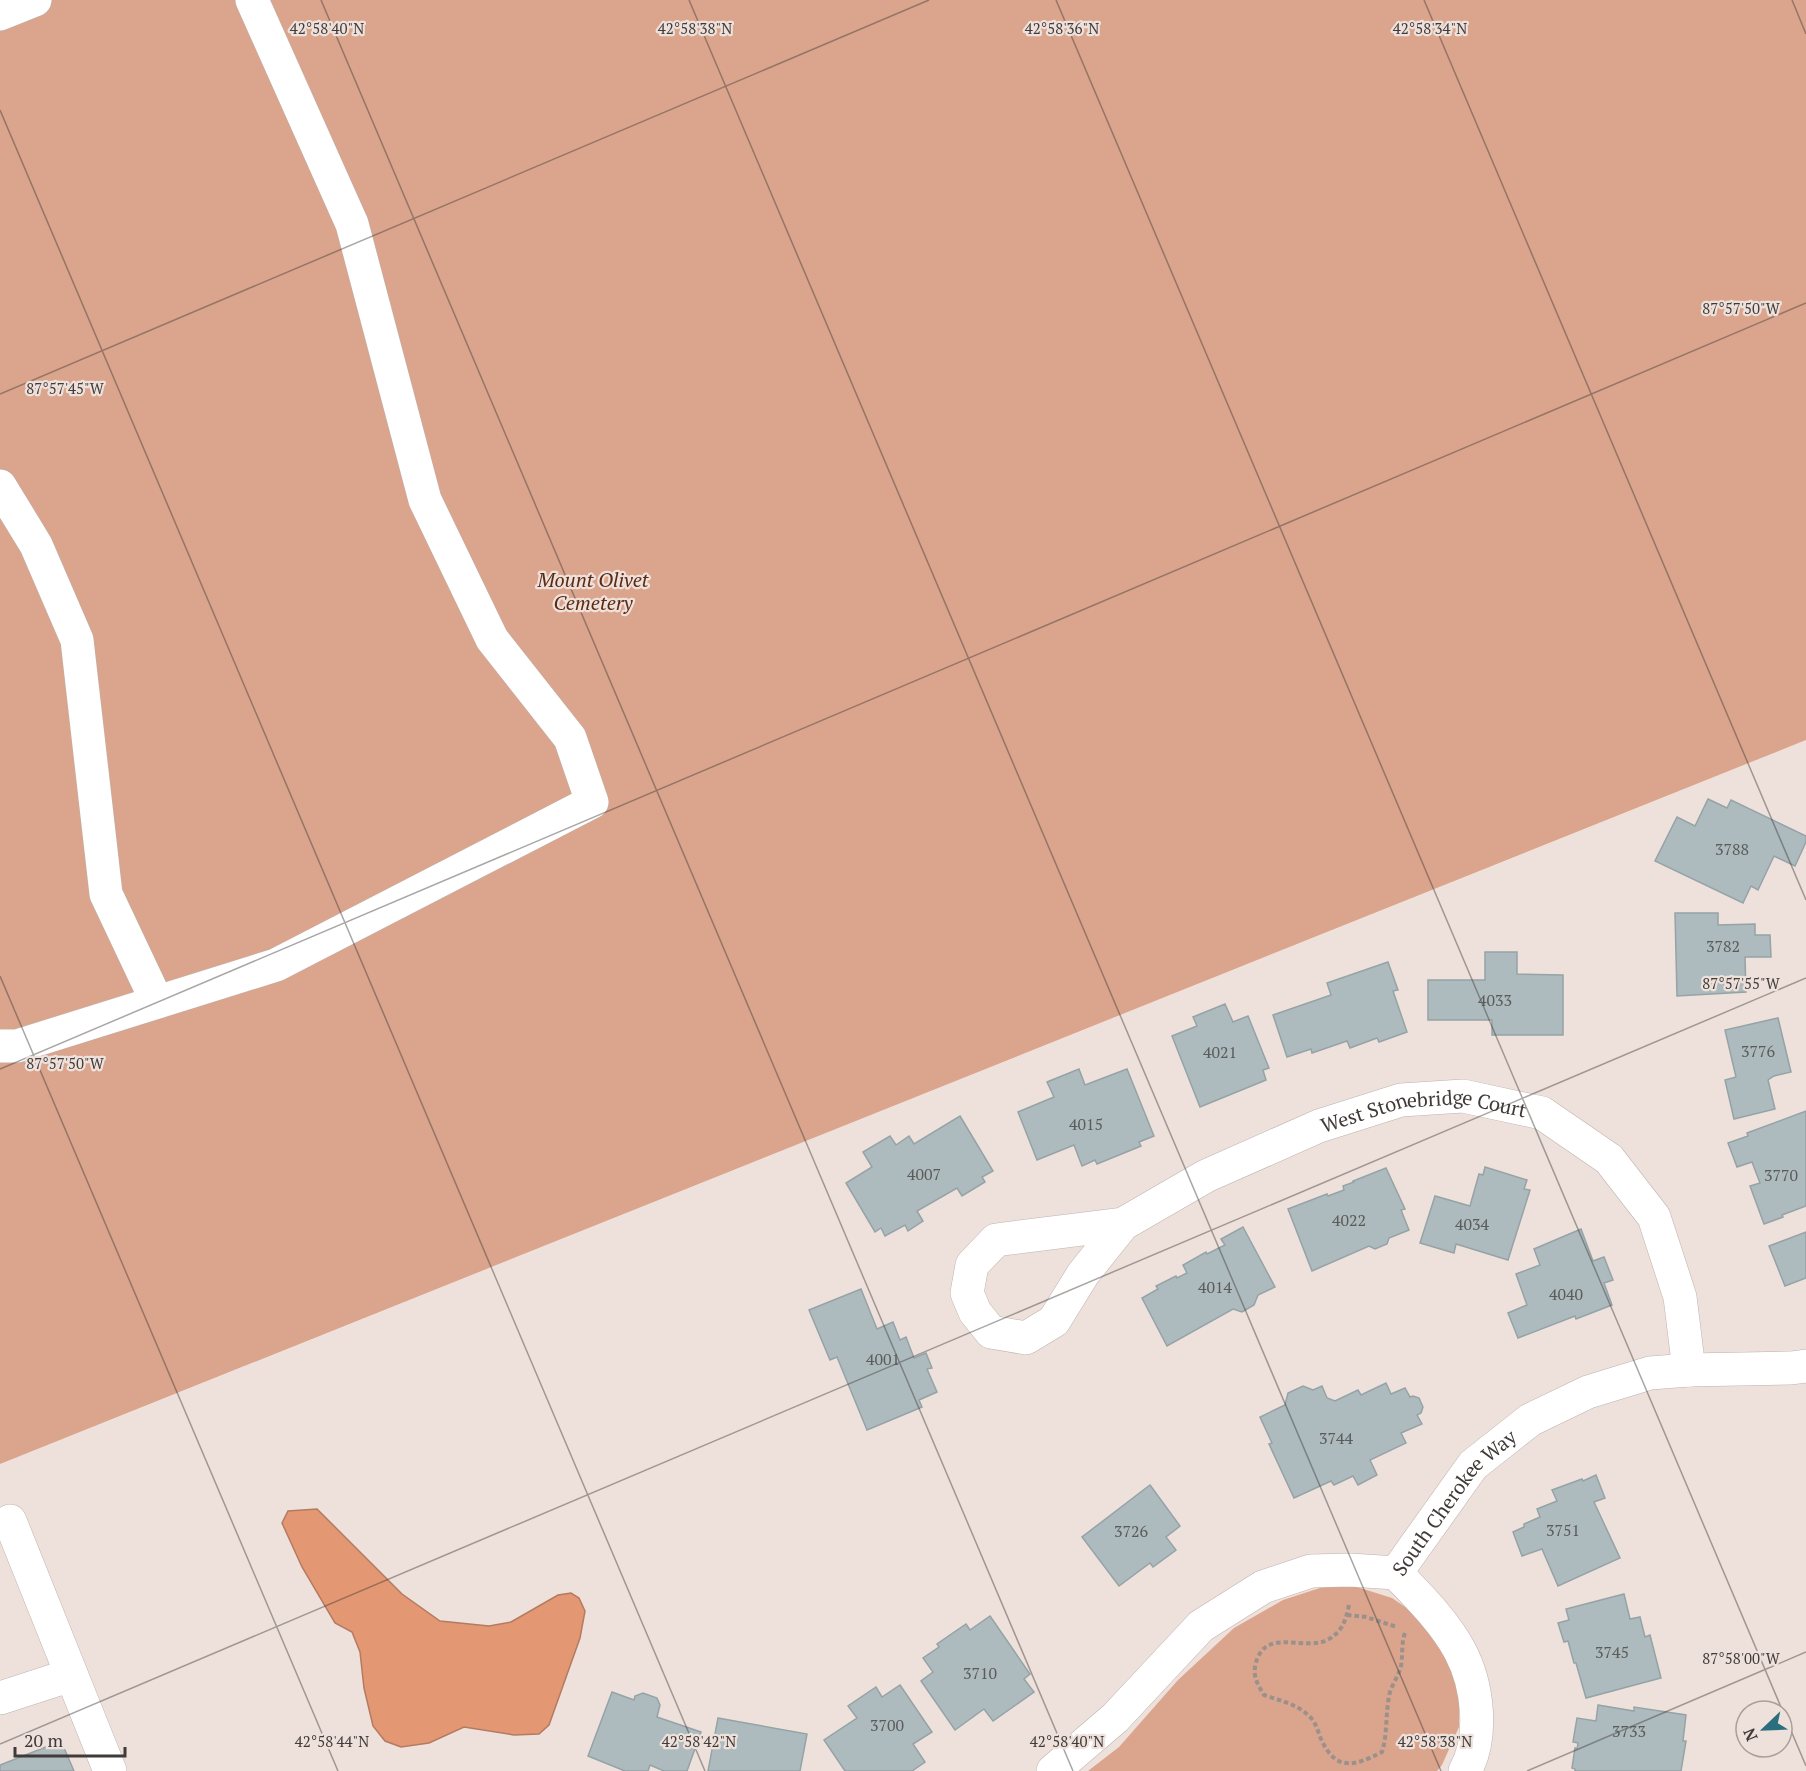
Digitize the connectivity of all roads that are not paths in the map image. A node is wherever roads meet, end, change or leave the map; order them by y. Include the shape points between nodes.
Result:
1 (35, 0) edge
2 (252, 0) edge
3 (0, 14) edge
4 (0, 486) edge
5 (157, 1002) junction
6 (0, 1046) edge
7 (1123, 1224) junction
8 (1806, 1366) edge
9 (1689, 1370) junction
10 (10, 1521) dead end
11 (1396, 1573) junction
12 (71, 1675) junction
13 (0, 1698) edge
14 (110, 1771) edge
15 (1053, 1771) edge
16 (1464, 1771) edge

1 - 3 street
2 - 5 street via 352,224 425,500 492,639 570,738 592,802 276,965
4 - 5 street via 36,545 77,640 106,894
5 - 6 street via 17,1046
7 - 7 street, West Stonebridge Court via 996,1240 972,1265 967,1293 975,1312 991,1332 1026,1338 1054,1321 1083,1274
7 - 9 street, West Stonebridge Court via 1206,1176 1319,1126 1401,1100 1463,1096 1542,1113 1609,1159 1654,1217 1680,1297
8 - 9 street, South Cherokee Way
9 - 11 street, South Cherokee Way via 1650,1373 1588,1392 1530,1420 1473,1465
10 - 12 street
11 - 15 street, South Cherokee Way via 1311,1571 1263,1587 1201,1626 1114,1718
11 - 16 street via 1432,1611 1460,1651 1473,1689 1478,1724
12 - 13 street
12 - 14 street

